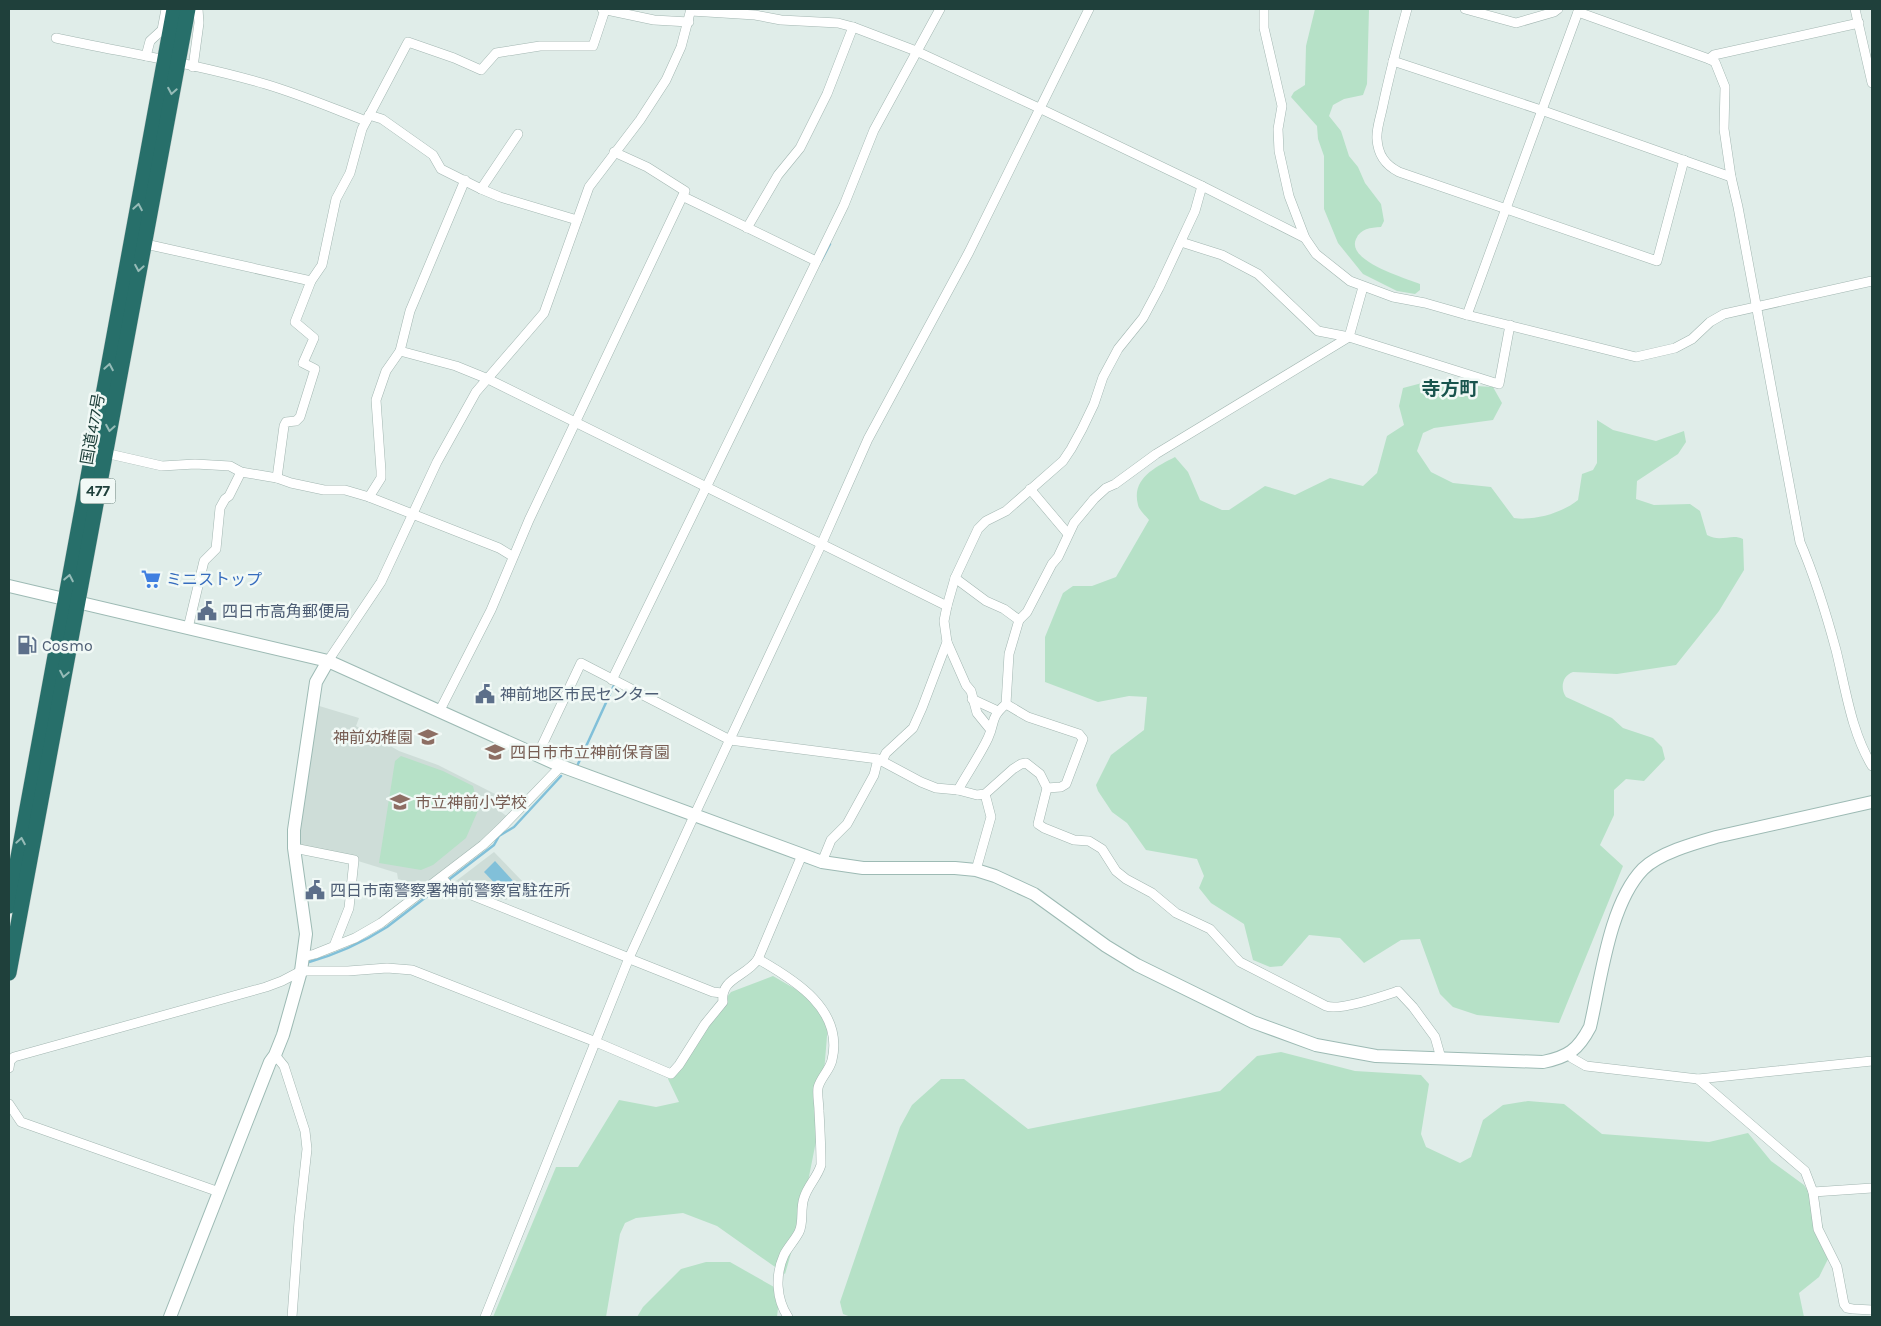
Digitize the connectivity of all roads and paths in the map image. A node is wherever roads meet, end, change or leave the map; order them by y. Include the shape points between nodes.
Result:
1 (166, 9) edge
2 (174, 9) edge
3 (188, 9) edge
4 (198, 9) edge
5 (603, 9) edge
6 (940, 9) edge
7 (1089, 9) edge
8 (1264, 9) edge
9 (1407, 9) edge
10 (1465, 9) edge
11 (1558, 9) edge
12 (1856, 9) edge
13 (691, 10) edge
14 (1578, 10) edge
15 (689, 22) junction
16 (1858, 23) junction
17 (853, 27) junction
18 (56, 38) dead end
19 (916, 51) junction
20 (146, 56) junction
21 (1709, 59) junction
22 (1393, 61) junction
23 (171, 62) junction
24 (193, 67) junction
25 (1872, 83) edge
26 (1040, 108) junction
27 (1541, 110) junction
28 (367, 118) junction
29 (518, 134) dead end
30 (614, 152) junction
31 (1684, 160) junction
32 (1730, 177) junction
33 (465, 180) junction
34 (1202, 186) junction
35 (480, 189) junction
36 (684, 197) junction
37 (1505, 208) junction
38 (577, 220) junction
39 (747, 228) junction
40 (1305, 238) junction
41 (1181, 242) junction
42 (137, 243) junction
43 (816, 261) junction
44 (311, 281) junction
45 (1872, 281) edge
46 (1363, 287) junction
47 (1756, 307) junction
48 (1467, 315) junction
49 (1510, 326) junction
50 (1349, 337) junction
51 (400, 351) junction
52 (488, 379) junction
53 (574, 422) junction
54 (105, 453) junction
55 (241, 472) junction
56 (277, 478) junction
57 (707, 488) junction
58 (1030, 489) junction
59 (370, 497) junction
60 (413, 514) junction
61 (1068, 534) junction
62 (821, 545) junction
63 (512, 556) junction
64 (955, 578) junction
65 (9, 586) edge
66 (71, 601) junction
67 (947, 606) junction
68 (1019, 620) junction
69 (188, 628) junction
70 (947, 642) junction
71 (328, 661) junction
72 (615, 681) junction
73 (972, 699) junction
74 (1006, 704) junction
75 (998, 711) junction
76 (438, 712) junction
77 (990, 729) junction
78 (730, 740) junction
79 (537, 756) junction
80 (880, 760) junction
81 (561, 766) junction
82 (1872, 766) edge
83 (1047, 788) junction
84 (958, 790) junction
85 (985, 794) junction
86 (1872, 802) edge
87 (694, 816) junction
88 (294, 848) junction
89 (802, 855) junction
90 (822, 862) junction
91 (976, 870) junction
92 (442, 878) junction
93 (9, 906) edge
94 (334, 946) junction
95 (630, 958) junction
96 (758, 959) junction
97 (302, 964) junction
98 (9, 973) edge
99 (722, 993) junction
100 (596, 1042) junction
101 (1570, 1053) junction
102 (275, 1055) junction
103 (1441, 1058) junction
104 (1872, 1061) edge
105 (9, 1068) edge
106 (1698, 1079) junction
107 (9, 1104) edge
108 (1872, 1188) edge
109 (219, 1192) junction
110 (1813, 1192) junction
111 (1872, 1310) edge
112 (170, 1317) edge
113 (292, 1317) edge
114 (485, 1317) edge
115 (788, 1317) edge

1 - 20 street via 162,30 150,41
2 - 23 highway, 国道477号 / 477
3 - 23 highway, 国道477号 / 477
4 - 24 street via 200,23
5 - 15 street via 654,20
5 - 28 street via 593,46 540,46 496,53 481,70 408,42
6 - 19 street
7 - 26 street
8 - 40 street via 1264,28 1282,106 1279,151 1289,196
9 - 22 street
10 - 11 street via 1516,23
12 - 16 street
13 - 15 street
13 - 17 street
14 - 21 street
14 - 27 street
15 - 30 street via 666,80
16 - 21 street via 1714,55
16 - 25 street
17 - 19 street
17 - 39 street via 827,94 800,148 781,170
18 - 20 street
19 - 26 street
19 - 43 street via 874,130 844,205
20 - 23 street
21 - 32 street via 1715,62 1725,87 1724,129
22 - 27 street
22 - 37 street via 1376,138 1388,167
23 - 24 street
23 - 42 highway, 国道477号 / 477
24 - 28 street via 288,91
26 - 34 street
26 - 62 street via 969,252 868,439
27 - 31 street
27 - 37 street
28 - 33 street via 382,119 433,155 441,169
28 - 44 street via 350,173 336,199 322,265
29 - 35 street
30 - 36 street via 685,191
30 - 38 street via 589,187
31 - 32 street
31 - 37 street via 1657,261
32 - 47 street
33 - 35 street
33 - 51 street via 410,311
34 - 40 street
34 - 41 street
35 - 38 street
36 - 39 street
36 - 53 street
37 - 48 street
38 - 52 street via 544,313
39 - 43 street
40 - 46 street via 1316,254 1350,281
41 - 50 street via 1222,255 1258,274 1318,331
41 - 58 street via 1143,318 1114,356 1071,449 1063,461
42 - 44 street
42 -> 54 highway, 国道477号 / 477
66 -> 42 highway, 国道477号 / 477
43 - 57 street
44 - 56 street via 295,322 314,338 303,364 315,368 300,417 286,422 284,426
45 - 47 street
46 - 48 street
46 - 50 street
47 - 49 street via 1724,314 1675,348 1636,357
47 - 82 street via 1800,542 1816,579 1858,739
48 - 49 street
49 - 50 street via 1499,384
50 - 61 street via 1106,488 1074,522
51 - 52 street via 456,366
51 - 59 street via 386,371 376,400 381,478
52 - 53 street
52 - 60 street via 476,392 437,462
53 - 57 street
53 - 63 street
54 - 55 street via 162,466 230,466
54 - 66 highway, 国道477号 / 477
55 - 56 street
55 - 69 street via 220,508 216,549 204,561
56 - 59 street
57 - 62 street
57 - 72 street
58 - 61 street
58 - 64 street via 978,529
59 - 60 street
60 - 63 street
60 - 71 street via 381,582
61 - 68 street via 1027,612
62 - 67 street
62 - 78 street
63 - 76 street via 491,610
64 - 67 street
64 - 68 street
65 - 66 street
66 - 69 street
93 -> 66 highway, 国道477号 / 477
66 -> 98 highway, 国道477号 / 477
67 - 70 street via 944,621
68 - 74 street via 1009,654
69 - 71 street
70 - 73 street
70 - 80 street via 913,728
71 - 76 street
71 - 88 street via 316,682
72 - 78 street
72 - 79 street via 581,663
73 - 75 street
73 - 77 street via 977,713
74 - 75 street
74 - 83 street via 1028,717 1079,734 1083,739 1066,784
75 - 77 street
76 - 79 street
77 - 84 street
78 - 80 street
78 - 87 street
79 - 81 street
80 - 84 street via 936,788
80 - 90 street via 847,824 831,840
81 - 87 street
81 - 92 street via 484,845
83 - 85 street via 1040,774 1026,763 1020,764
83 - 103 street via 1038,824 1074,840 1089,841 1102,849 1116,871 1152,893 1176,913 1210,929 1240,962 1326,1006 1332,1008 1398,991 1435,1037
84 - 85 street
85 - 91 street via 991,817
86 - 101 street via 1691,844 1644,869 1628,888 1615,918 1590,1027 1583,1041
87 - 89 street
87 - 95 street
88 - 94 street via 354,860 349,908
88 - 97 street via 306,926
89 - 90 street
89 - 96 street
90 - 91 street via 863,868
91 - 103 street via 1034,894 1137,965 1282,1034 1316,1045 1376,1056
92 - 94 street via 367,933
92 - 95 street via 449,886
94 - 97 street
95 - 99 street
95 - 100 street
96 - 99 street via 725,986
96 - 115 street via 803,988 817,1002 827,1017 833,1039 832,1060 818,1087 821,1165 802,1201 799,1232 782,1261 778,1289 780,1304
97 - 100 street via 348,971 412,970
97 - 102 street
97 - 105 street via 282,981 14,1057
99 - 100 street via 723,1002 670,1074
100 - 114 street
101 - 103 street via 1543,1062
101 - 106 street via 1572,1058 1586,1066
102 - 109 street
102 - 113 street via 284,1066 305,1131 307,1150
104 - 106 street
106 - 110 street via 1802,1167
107 - 109 street via 21,1122
108 - 110 street
109 - 112 street
110 - 111 street via 1818,1229 1837,1268 1844,1304 1853,1310

